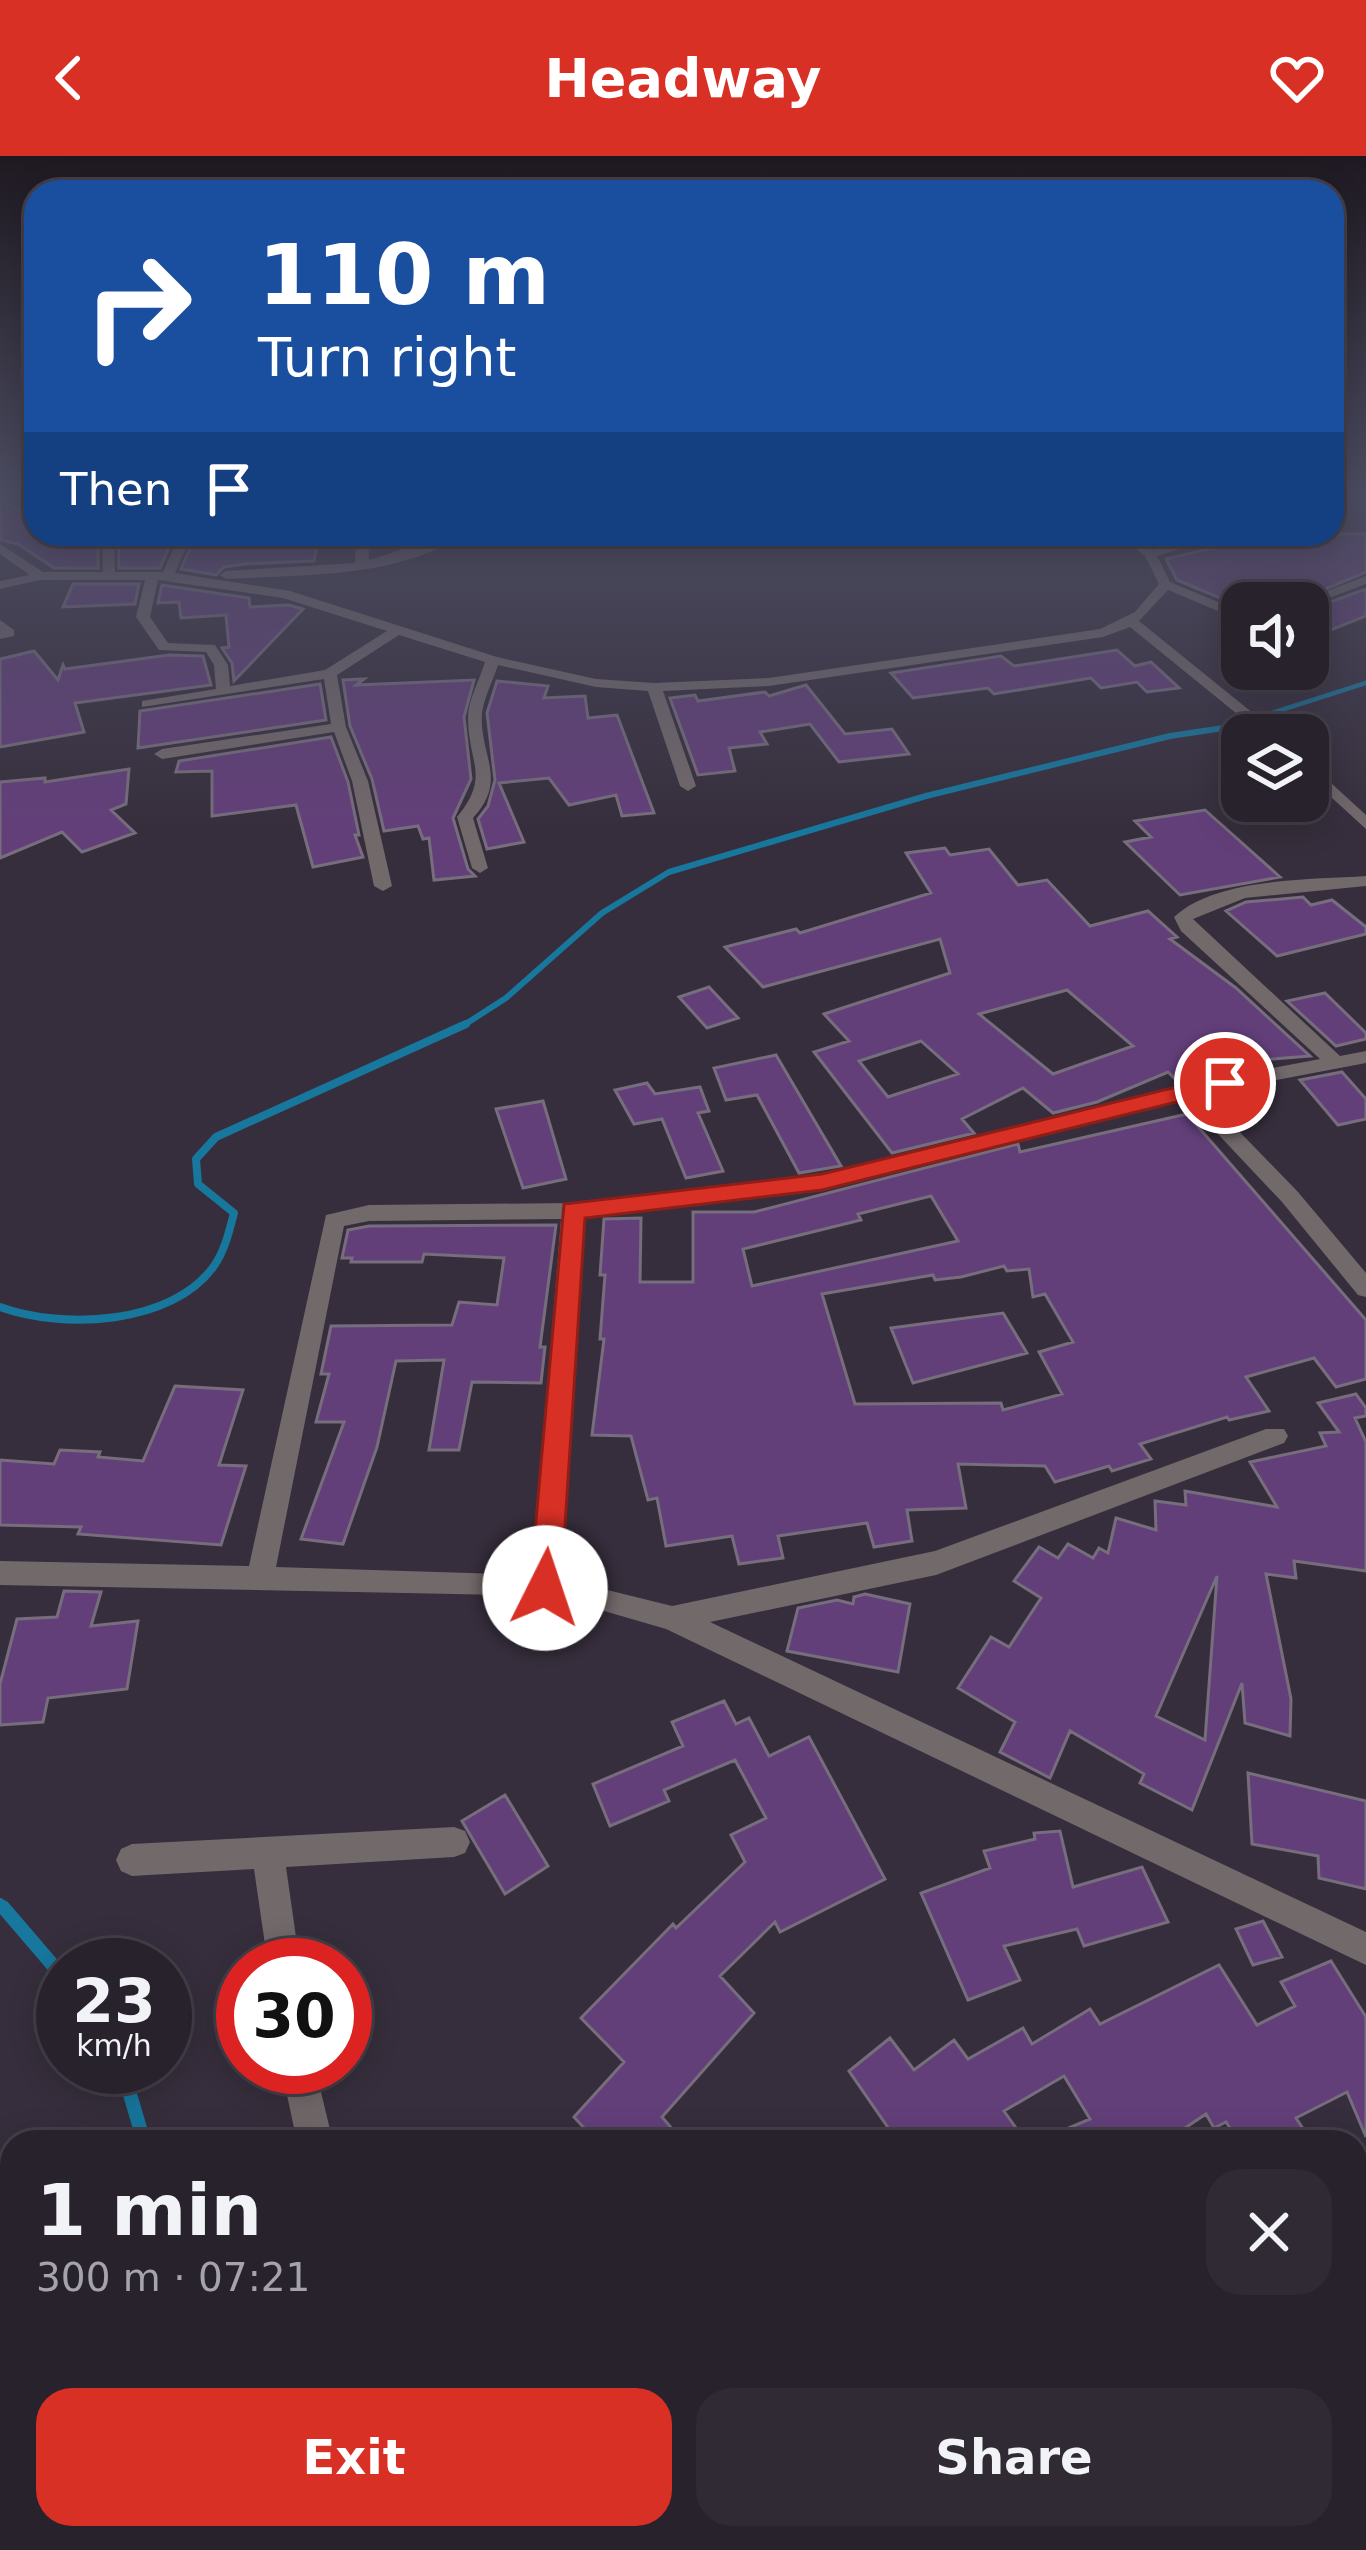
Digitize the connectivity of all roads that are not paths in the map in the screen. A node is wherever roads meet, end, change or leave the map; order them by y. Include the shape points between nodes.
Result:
1 (147, 608) edge
2 (334, 608) edge
3 (1150, 608) edge
4 (1133, 623) junction
5 (0, 624) edge
6 (399, 628) junction
7 (0, 635) edge
8 (493, 660) junction
9 (330, 673) junction
10 (654, 687) junction
11 (223, 689) junction
12 (147, 704) dead end
13 (1249, 714) edge
14 (339, 727) junction
15 (162, 754) dead end
16 (688, 786) dead end
17 (1329, 787) edge
18 (1366, 824) edge
19 (480, 868) dead end
20 (1366, 880) edge
21 (383, 886) dead end
22 (1366, 1057) edge
23 (1335, 1062) junction
24 (1188, 1090) junction
25 (573, 1210) junction
26 (1366, 1289) edge
27 (1275, 1436) dead end
28 (0, 1573) edge
29 (261, 1576) junction
30 (545, 1588) junction
31 (672, 1618) junction
32 (454, 1842) dead end
33 (268, 1853) junction
34 (132, 1860) dead end
35 (280, 1938) edge
36 (1366, 1949) edge
37 (304, 2094) edge
38 (312, 2130) edge

1 - 11 street via 143,616 164,647 210,648
2 - 6 street
3 - 4 street
4 - 10 street via 769,682
4 - 13 street
5 - 7 street via 9,633
6 - 8 street
6 - 9 street
8 - 10 street
8 - 19 street via 475,712 485,784 466,817
9 - 11 street
9 - 14 street
10 - 16 street
11 - 12 street
14 - 15 street
14 - 21 street
17 - 18 street
20 - 23 street via 1234,896 1184,917
22 - 23 street
23 - 24 street
24 - 25 street via 822,1182
24 - 26 street
25 - 29 street via 368,1213 334,1221
25 - 30 street
27 - 31 street via 936,1563
28 - 29 street
29 - 30 street
30 - 31 street
31 - 36 street
32 - 33 street
33 - 34 street
33 - 35 street
37 - 38 street

